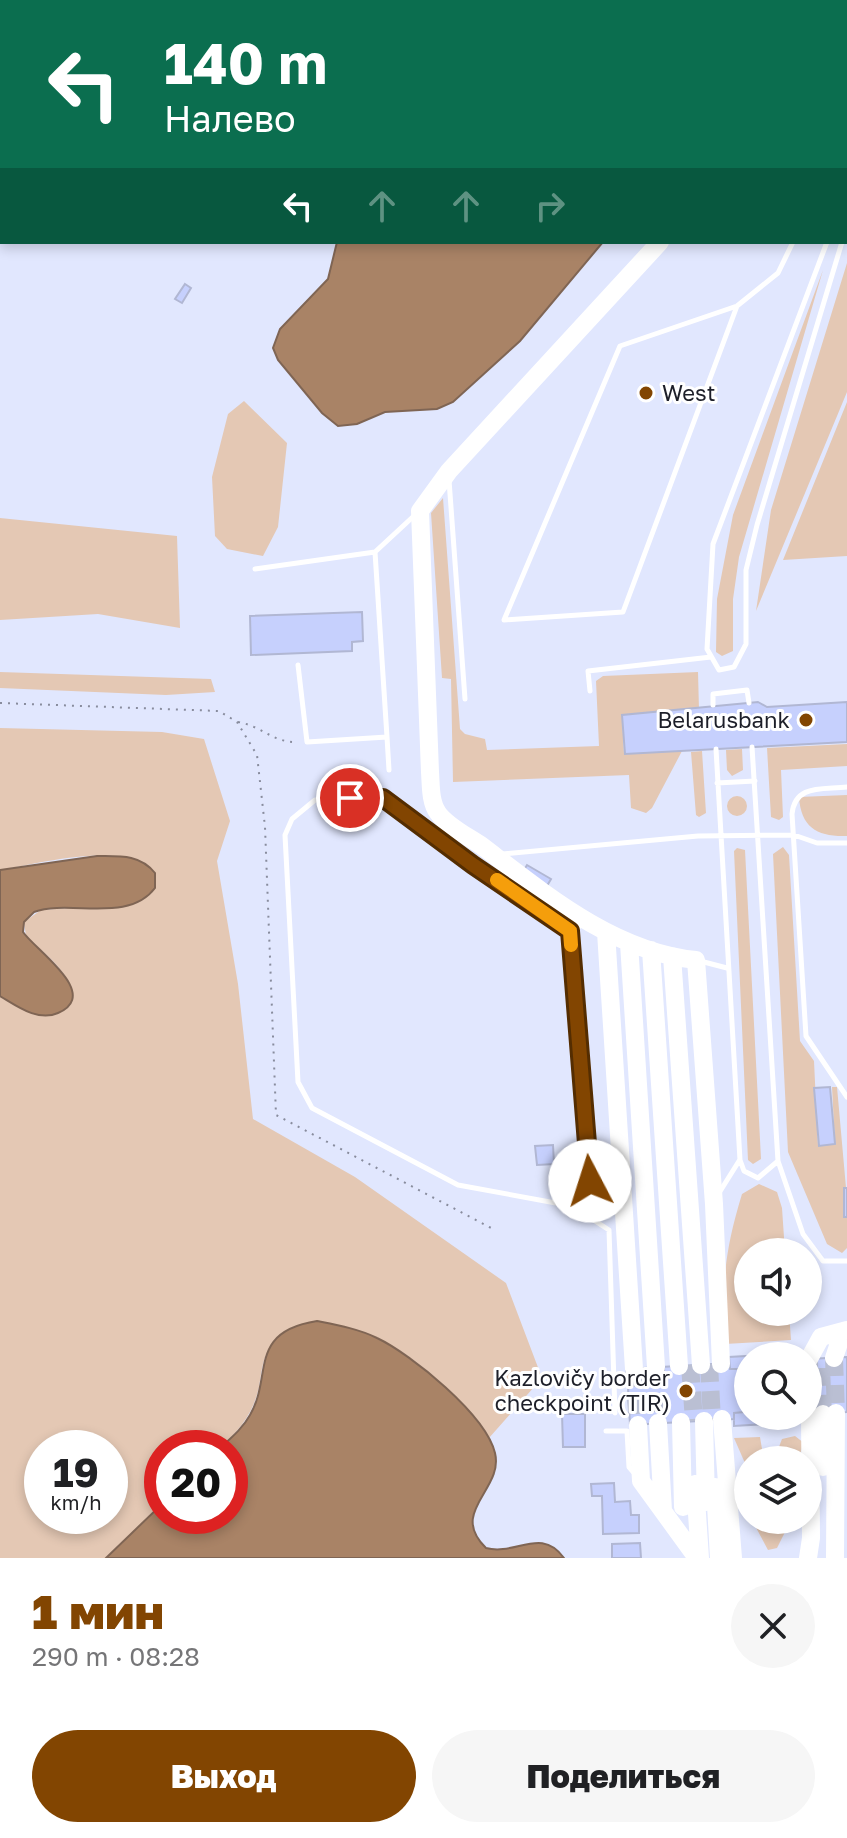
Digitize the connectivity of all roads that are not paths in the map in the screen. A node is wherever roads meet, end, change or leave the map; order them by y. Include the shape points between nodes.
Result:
1 (658, 244) edge
2 (792, 244) edge
3 (826, 244) edge
4 (844, 244) edge
5 (737, 306) junction
6 (449, 471) junction
7 (420, 511) junction
8 (375, 552) junction
9 (255, 569) dead end
10 (711, 657) junction
11 (298, 665) dead end
12 (590, 691) dead end
13 (465, 699) dead end
14 (749, 703) dead end
15 (713, 705) dead end
16 (387, 737) junction
17 (752, 747) dead end
18 (716, 749) dead end
19 (389, 770) dead end
20 (755, 781) junction
21 (717, 783) junction
22 (847, 787) edge
23 (794, 835) junction
24 (719, 836) junction
25 (759, 837) junction
26 (847, 843) edge
27 (493, 855) junction
28 (473, 865) junction
29 (570, 931) junction
30 (645, 946) junction
31 (727, 968) junction
32 (847, 1097) edge
33 (740, 1160) junction
34 (778, 1161) junction
35 (714, 1204) junction
36 (572, 1206) junction
37 (847, 1261) edge
38 (843, 1331) edge
39 (831, 1357) tunnel mouth
40 (678, 1366) junction
41 (615, 1413) dead end
42 (823, 1414) edge
43 (681, 1422) junction
44 (606, 1431) dead end
45 (641, 1481) junction
46 (664, 1512) junction
47 (694, 1553) edge
48 (708, 1558) edge
49 (719, 1558) edge
50 (733, 1558) edge
51 (808, 1558) edge
52 (823, 1558) edge
53 (835, 1558) edge

1 - 6 highway
2 - 5 lane via 778,273
3 - 10 lane via 713,544 707,649
4 - 10 lane via 746,570 746,644 734,667 719,670
5 - 5 lane via 623,612 504,620 620,346
6 - 7 highway
6 - 13 lane
7 - 8 lane
7 - 27 highway via 432,799 438,814
8 - 9 lane
8 - 16 lane
10 - 12 lane via 588,671
11 - 16 lane via 307,742
14 - 15 lane via 747,690 713,694
16 - 19 lane
17 - 20 lane
18 - 21 lane
20 - 21 lane
20 - 25 lane
21 - 24 lane
22 - 23 lane via 801,793 794,800
23 - 25 lane
23 - 26 lane via 817,843
23 - 32 lane via 806,1036
24 - 25 lane
24 - 27 lane
24 - 31 lane
25 - 34 lane
27 - 28 lane
27 - 30 highway
28 - 29 lane
28 - 36 lane via 383,798 315,800 292,819 285,835 298,1082 312,1108 458,1185
29 - 30 lane via 587,925
29 - 36 lane via 590,1181
30 - 31 lane
30 - 35 highway
30 - 40 highway
30 - 40 highway
30 - 40 highway
31 - 33 lane
33 - 34 lane via 744,1171 758,1178
33 - 35 lane
34 - 37 lane via 803,1234 823,1261
35 - 40 highway
36 - 41 lane via 609,1230
38 - 39 highway via 816,1341
42 - 51 highway
42 - 52 highway
42 - 53 highway
43 - 45 highway
43 - 46 highway
43 - 46 highway
43 - 47 highway
43 - 48 highway
43 - 49 highway
43 - 50 highway
44 - 45 lane via 627,1431 629,1467
45 - 46 highway
46 - 47 highway

